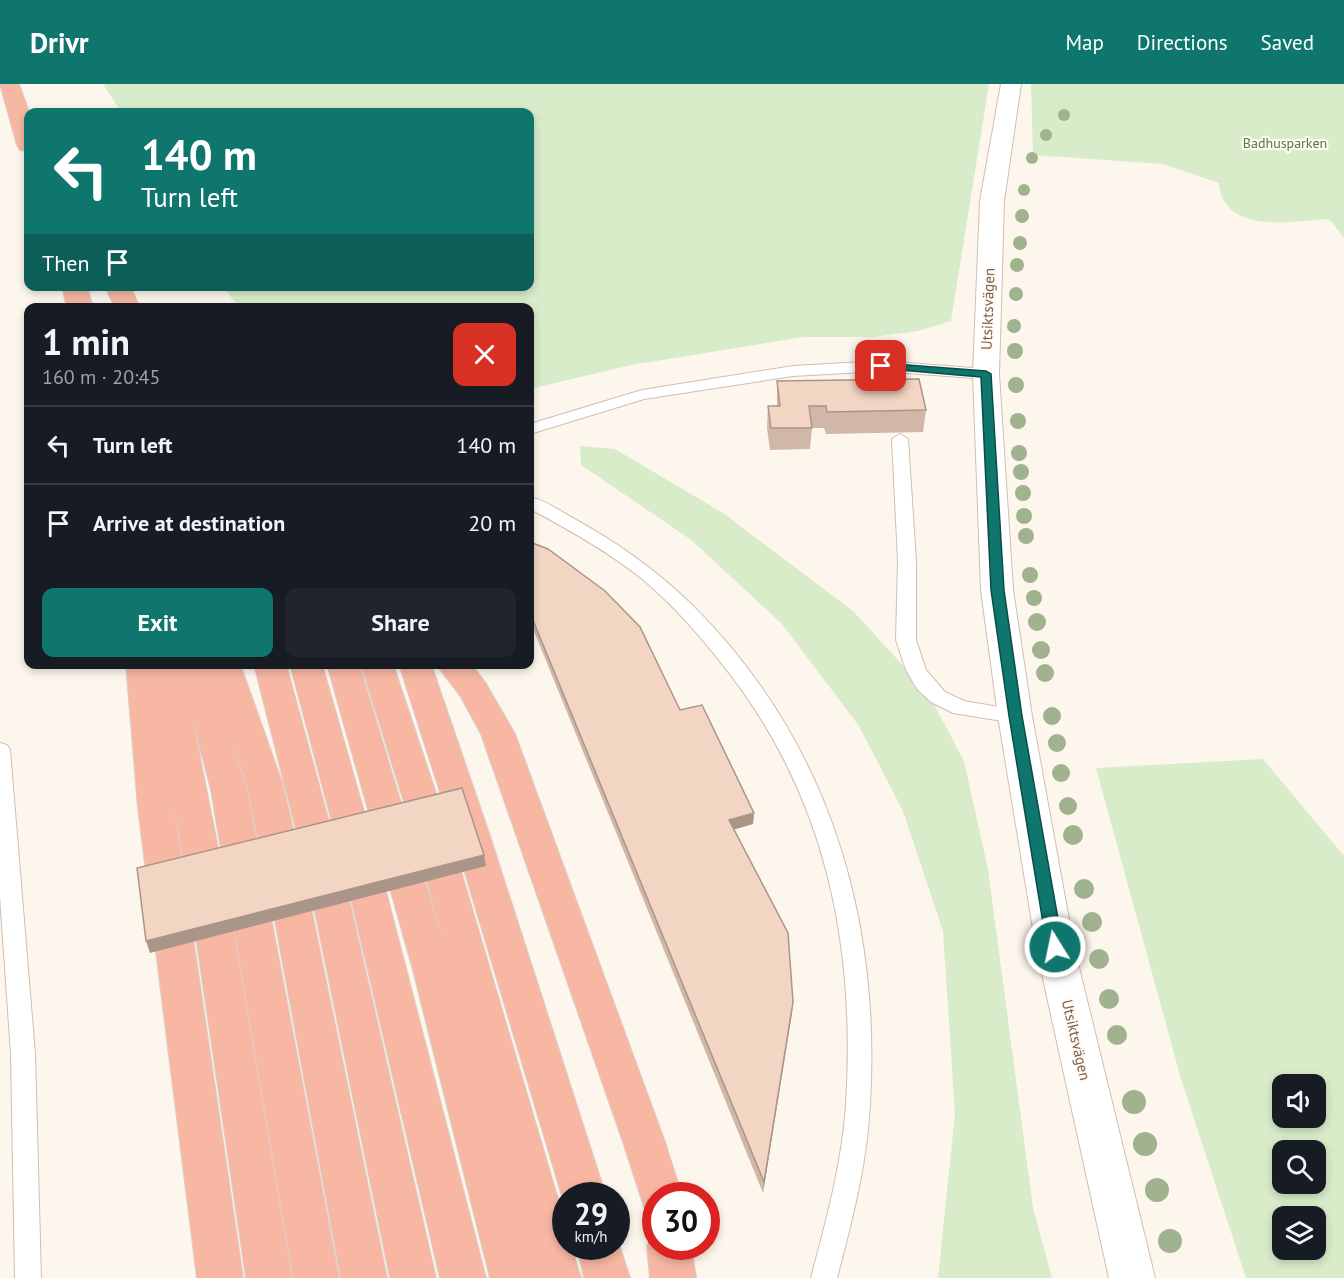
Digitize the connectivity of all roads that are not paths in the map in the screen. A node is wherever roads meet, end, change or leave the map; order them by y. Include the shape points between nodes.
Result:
1 (9, 84) edge
2 (14, 84) edge
3 (1011, 84) edge
4 (27, 108) edge
5 (24, 132) edge
6 (986, 374) junction
7 (534, 428) edge
8 (900, 440) dead end
9 (534, 504) edge
10 (142, 669) edge
11 (166, 669) edge
12 (195, 669) edge
13 (226, 669) edge
14 (271, 669) edge
15 (307, 669) edge
16 (345, 669) edge
17 (379, 669) edge
18 (417, 669) edge
19 (457, 669) edge
20 (1016, 716) junction
21 (0, 750) edge
22 (580, 1182) edge
23 (656, 1182) edge
24 (671, 1260) edge
25 (28, 1278) edge
26 (220, 1278) edge
27 (269, 1278) edge
28 (316, 1278) edge
29 (363, 1278) edge
30 (413, 1278) edge
31 (463, 1278) edge
32 (513, 1278) edge
33 (558, 1278) edge
34 (673, 1278) edge
35 (824, 1278) edge
36 (1132, 1278) edge

1 - 5 highway
2 - 4 highway
3 - 6 street, Utsiktsvägen via 992,201
6 - 7 lane via 881,366 793,371 642,395
6 - 20 street, Utsiktsvägen via 997,590
8 - 20 lane via 907,561 906,640 916,670 938,697 960,708
9 - 35 lane via 640,568 676,599 736,663 789,742 837,858 850,920 861,1028 857,1119
10 - 26 highway via 156,808
11 - 27 highway via 210,903
12 - 28 highway via 229,790
13 - 29 highway via 264,782 287,883
14 - 30 highway via 325,873
15 - 31 highway via 361,864
16 - 32 highway via 480,1146
17 - 33 highway via 435,844
18 - 22 highway
19 - 23 highway via 498,734
20 - 36 street, Utsiktsvägen via 1055,947
21 - 25 lane via 23,1054
24 - 34 highway

